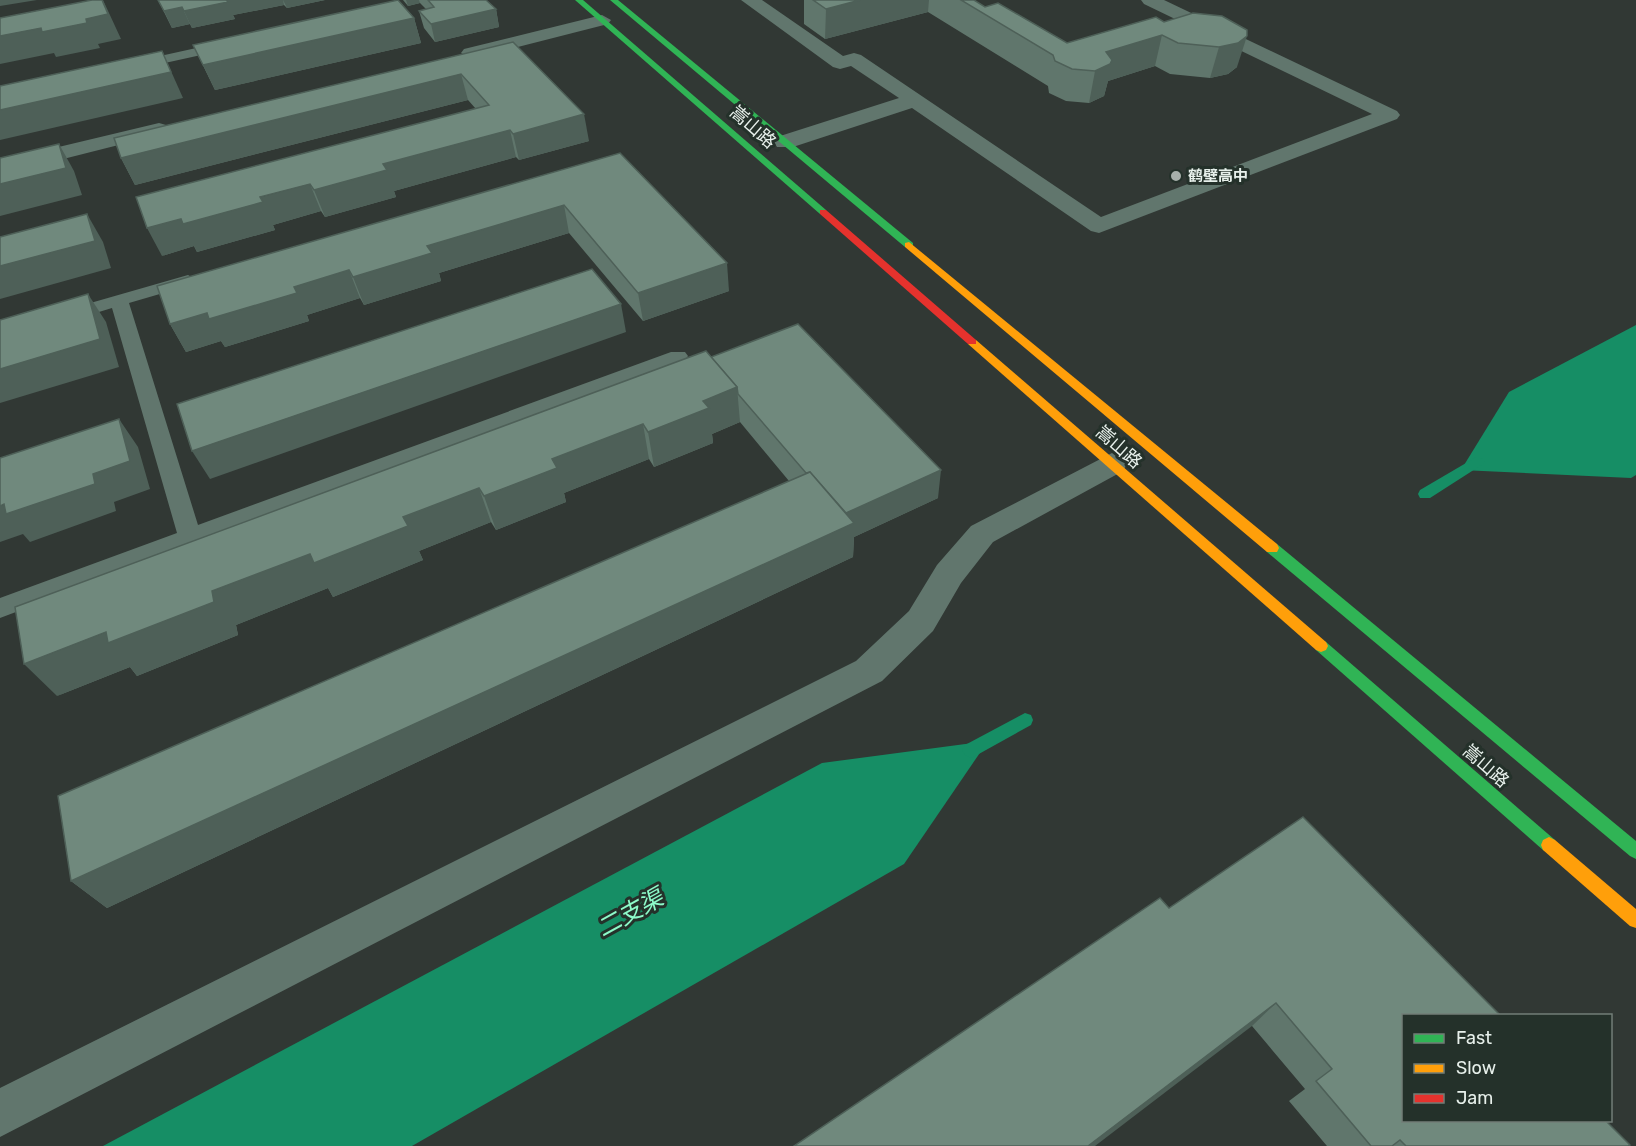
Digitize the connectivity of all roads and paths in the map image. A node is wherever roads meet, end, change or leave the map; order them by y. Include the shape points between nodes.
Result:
1 (579, 0) edge
2 (614, 0) edge
3 (750, 0) edge
4 (1150, 0) edge
5 (602, 20) junction
6 (244, 42) edge
7 (452, 57) edge
8 (116, 70) edge
9 (915, 100) junction
10 (174, 125) edge
11 (785, 142) junction
12 (0, 168) edge
13 (208, 274) edge
14 (119, 300) junction
15 (43, 322) edge
16 (678, 356) dead end
17 (1112, 464) junction
18 (190, 538) junction
19 (0, 609) edge
20 (1636, 851) edge
21 (1636, 920) edge
22 (0, 1113) edge

1 - 5 street, 嵩山路
2 - 11 street, 嵩山路
3 - 9 street via 840,63 854,59
4 - 9 street via 1390,116 1099,226
5 - 7 street
5 - 17 street, 嵩山路
6 - 8 lane
9 - 11 street
10 - 12 street
11 - 20 street, 嵩山路
13 - 14 lane
14 - 15 lane
14 - 18 lane
16 - 18 lane
17 - 21 street, 嵩山路
17 - 22 street via 982,534 949,574 921,621 869,671
18 - 19 lane

